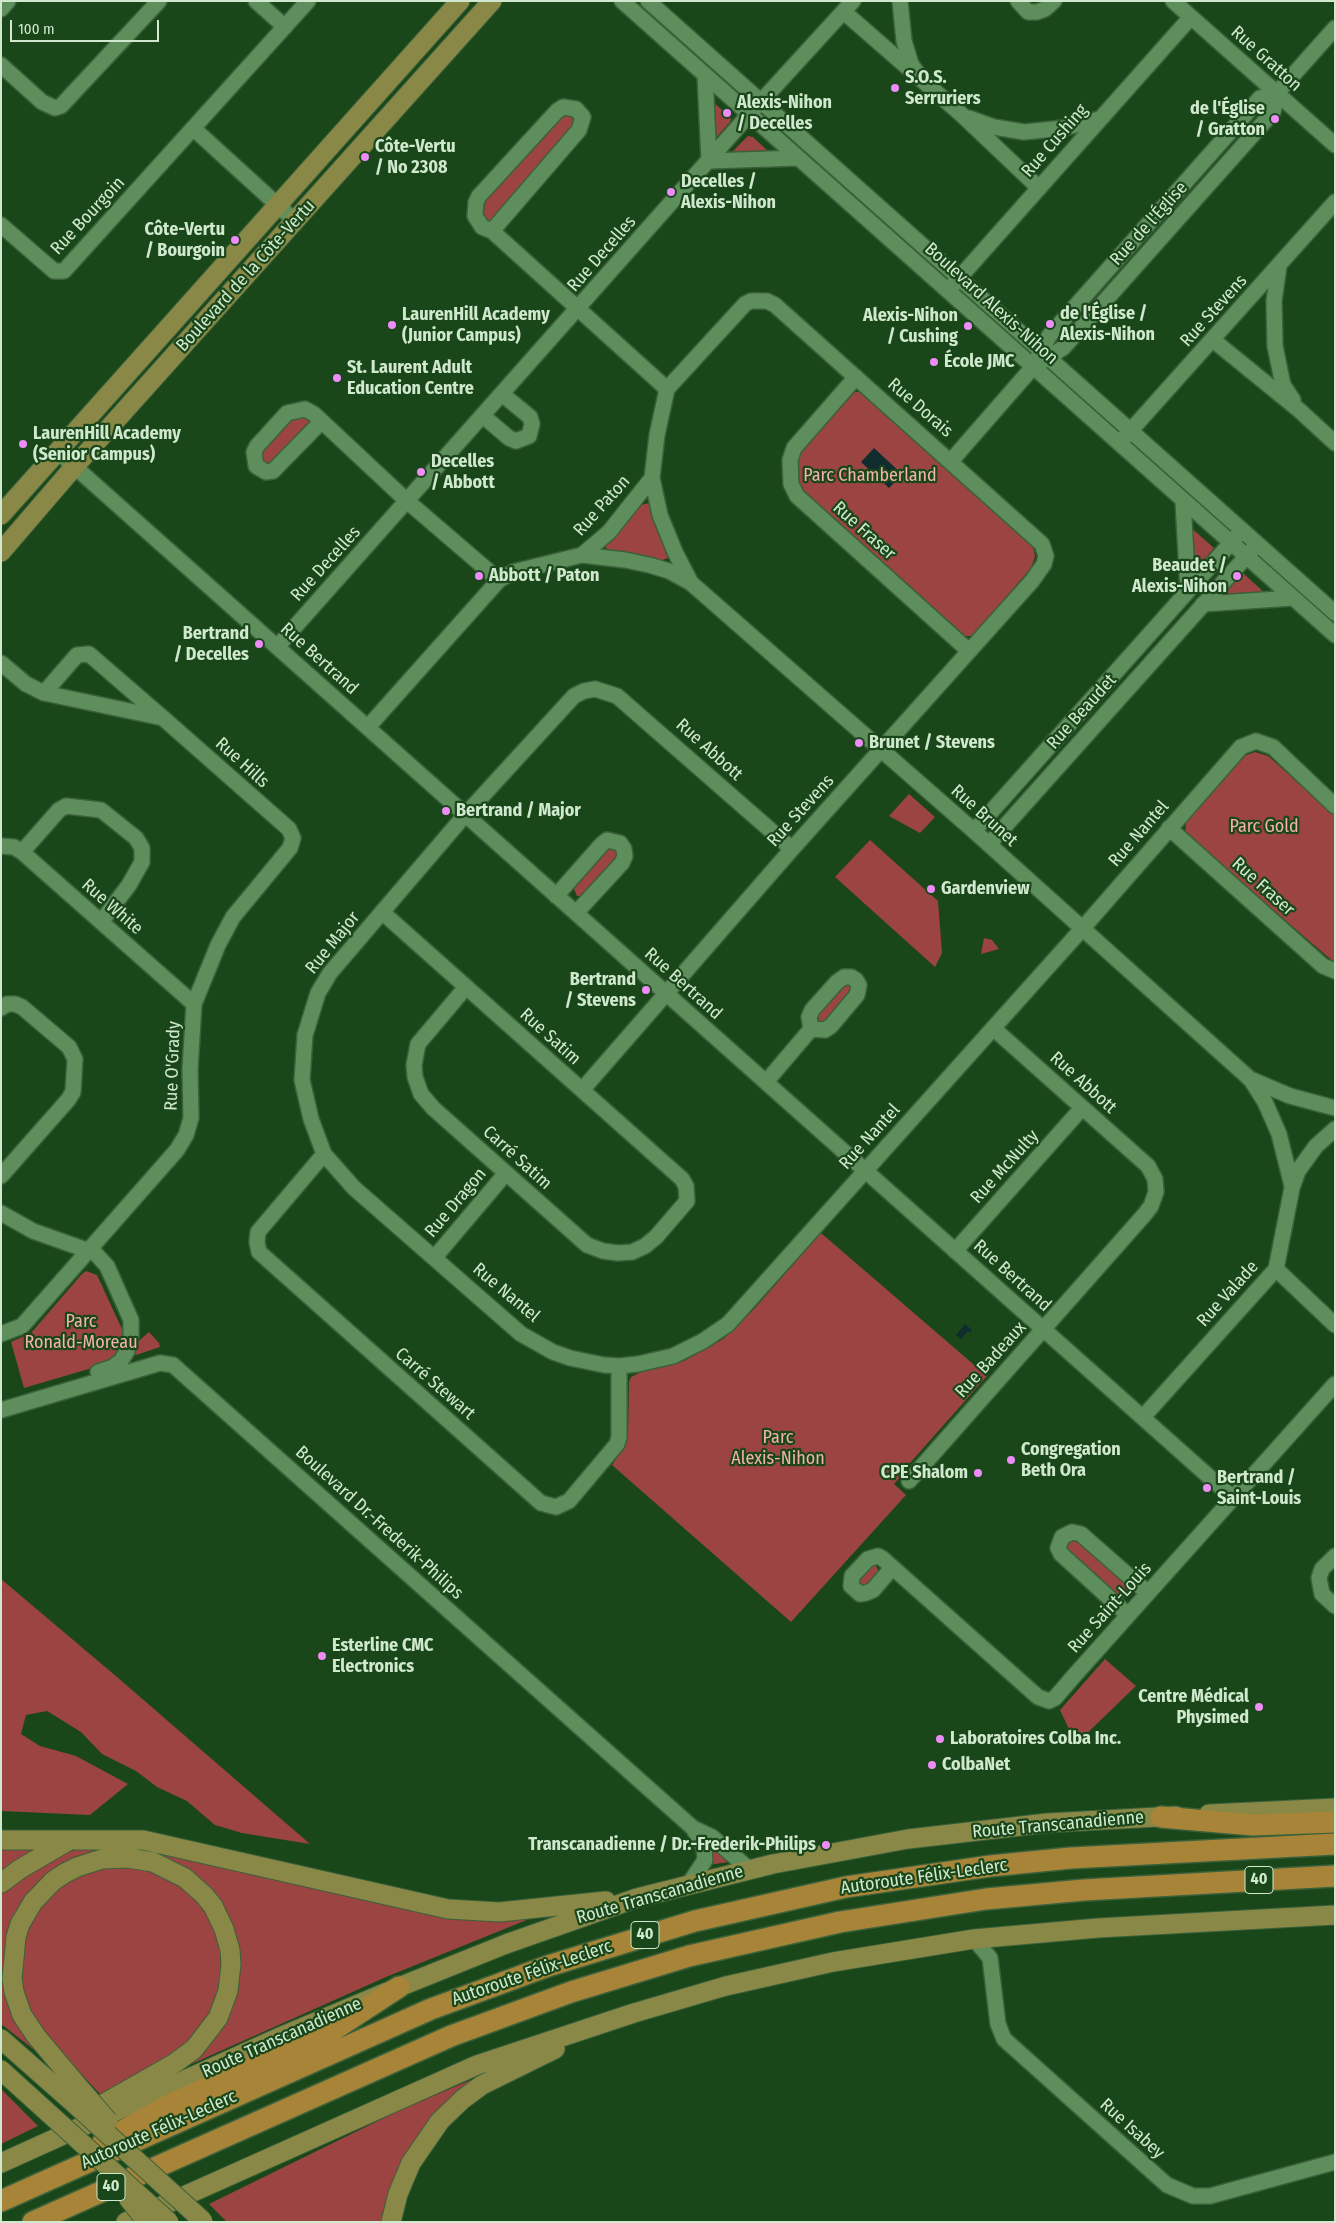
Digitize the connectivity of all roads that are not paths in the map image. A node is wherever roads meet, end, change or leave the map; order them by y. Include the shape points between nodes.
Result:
1 (8, 1) edge
2 (159, 1) edge
3 (256, 1) edge
4 (308, 1) edge
5 (460, 1) edge
6 (492, 1) edge
7 (622, 1) edge
8 (648, 1) edge
9 (900, 1) edge
10 (1018, 1) edge
11 (1054, 1) edge
12 (1173, 1) edge
13 (848, 6) edge
14 (1, 9) edge
15 (1191, 17) junction
16 (285, 27) junction
17 (1335, 28) edge
18 (1, 65) edge
19 (705, 75) junction
20 (922, 82) junction
21 (1277, 93) junction
22 (761, 102) junction
23 (960, 114) junction
24 (749, 115) junction
25 (1099, 119) junction
26 (194, 129) junction
27 (1335, 145) edge
28 (798, 158) junction
29 (709, 161) junction
30 (1039, 188) junction
31 (1335, 202) edge
32 (278, 205) junction
33 (295, 221) junction
34 (1, 225) edge
35 (492, 231) junction
36 (1279, 266) junction
37 (958, 279) junction
38 (947, 290) junction
39 (578, 308) junction
40 (1213, 340) junction
41 (1044, 354) junction
42 (1033, 367) junction
43 (856, 377) junction
44 (667, 389) junction
45 (502, 394) junction
46 (1299, 410) junction
47 (483, 416) junction
48 (320, 422) junction
49 (1130, 431) junction
50 (1119, 443) junction
51 (1335, 443) edge
52 (57, 451) junction
53 (951, 461) junction
54 (74, 467) junction
55 (652, 478) junction
56 (407, 501) junction
57 (1183, 501) junction
58 (1, 515) edge
59 (1242, 531) junction
60 (1231, 543) junction
61 (1257, 544) junction
62 (1, 552) edge
63 (582, 555) junction
64 (1046, 556) joint
65 (1246, 556) junction
66 (499, 580) junction
67 (691, 582) junction
68 (1188, 591) junction
69 (1293, 598) junction
70 (1203, 604) junction
71 (1335, 614) edge
72 (1334, 633) edge
73 (278, 647) junction
74 (969, 651) junction
75 (1, 663) edge
76 (595, 689) joint
77 (44, 693) junction
78 (163, 718) junction
79 (368, 728) junction
80 (881, 751) junction
81 (1335, 806) edge
82 (465, 816) junction
83 (1169, 828) junction
84 (974, 831) junction
85 (293, 838) joint
86 (989, 844) junction
87 (1, 846) edge
88 (792, 850) junction
89 (22, 852) junction
90 (556, 896) junction
91 (382, 912) junction
92 (576, 913) junction
93 (101, 922) junction
94 (1082, 929) junction
95 (1335, 970) edge
96 (466, 987) junction
97 (666, 994) junction
98 (194, 1004) junction
99 (1, 1008) edge
100 (993, 1028) junction
101 (811, 1029) dead end
102 (1250, 1079) junction
103 (766, 1082) junction
104 (582, 1090) junction
105 (1082, 1108) junction
106 (1335, 1108) edge
107 (1335, 1129) edge
108 (324, 1154) junction
109 (1148, 1166) joint
110 (865, 1170) junction
111 (506, 1173) junction
112 (1, 1176) edge
113 (1292, 1188) junction
114 (688, 1192) joint
115 (1, 1213) edge
116 (90, 1250) junction
117 (955, 1250) junction
118 (435, 1257) junction
119 (1276, 1270) junction
120 (1335, 1325) edge
121 (1044, 1329) junction
122 (1, 1334) edge
123 (619, 1366) junction
124 (1335, 1384) edge
125 (1, 1401) edge
126 (1, 1410) edge
127 (1143, 1417) junction
128 (908, 1481) dead end
129 (1233, 1498) junction
130 (1335, 1556) edge
131 (892, 1568) dead end
132 (1148, 1593) junction
133 (1335, 1606) edge
134 (1128, 1615) junction
135 (1335, 1808) edge
136 (1161, 1817) junction
137 (1335, 1822) edge
138 (693, 1828) junction
139 (1, 1840) edge
140 (69, 1840) junction
141 (1335, 1844) edge
142 (750, 1870) junction
143 (1335, 1876) edge
144 (1, 1883) edge
145 (688, 1884) junction
146 (1184, 1884) junction
147 (1335, 1888) edge
148 (637, 1898) junction
149 (1335, 1915) edge
150 (1003, 1936) junction
151 (974, 1939) junction
152 (990, 1958) junction
153 (399, 1987) junction
154 (634, 2013) junction
155 (1, 2039) edge
156 (1, 2070) edge
157 (76, 2095) junction
158 (87, 2148) junction
159 (188, 2152) junction
160 (5, 2162) edge
161 (1335, 2162) edge
162 (1, 2200) edge
163 (166, 2213) edge
164 (204, 2221) edge
165 (33, 2222) edge
166 (60, 2222) edge
167 (126, 2222) edge
168 (141, 2222) edge
169 (148, 2222) edge
170 (391, 2222) edge

1 - 14 street
2 - 18 street via 66,103 55,108 42,102
3 - 16 street
4 - 16 street, Rue Bourgoin
5 - 32 main road, Boulevard de la Côte-Vertu
6 - 33 main road, Boulevard de la Côte-Vertu
7 - 19 street, Boulevard Alexis-Nihon
8 - 22 street, Boulevard Alexis-Nihon
9 - 20 street via 904,40
10 - 11 street via 1028,12 1045,9
12 - 15 street, Rue Gratton
13 - 20 street
13 - 22 street, Rue Decelles
15 - 21 street, Rue Gratton
15 - 25 street, Rue Cushing
16 - 26 street, Rue Bourgoin
17 - 21 street, Rue de l'Église
19 - 24 street, Boulevard Alexis-Nihon
19 - 29 street
20 - 23 street
21 - 27 street, Rue Gratton
21 - 41 street, Rue de l'Église via 1273,112 1063,348
22 - 24 street, Rue Decelles
22 - 37 street, Boulevard Alexis-Nihon
23 - 25 street via 986,125 1024,132 1064,128
23 - 30 street
24 - 28 street, Boulevard Alexis-Nihon
24 - 29 street, Rue Decelles
25 - 30 street, Rue Cushing
26 - 32 street
26 - 34 street, Rue Bourgoin via 64,271 54,271
28 - 29 street
28 - 38 street, Boulevard Alexis-Nihon
29 - 39 street, Rue Decelles
30 - 37 street, Rue Cushing
31 - 36 street, Rue Stevens
32 - 33 street
32 - 52 main road, Boulevard de la Côte-Vertu
33 - 54 main road, Boulevard de la Côte-Vertu
35 - 35 street via 579,130 583,117 576,109 563,107 557,111 480,196 475,216 482,227
35 - 39 street
36 - 40 street, Rue Stevens
36 - 46 street via 1274,302 1274,346 1283,385
37 - 38 street, Rue Cushing
37 - 41 street, Boulevard Alexis-Nihon
38 - 42 street, Boulevard Alexis-Nihon
39 - 44 street
39 - 45 street, Rue Decelles
40 - 46 street
40 - 49 street, Rue Stevens
41 - 42 street, Rue de l'Église
41 - 49 street, Boulevard Alexis-Nihon
42 - 50 street, Boulevard Alexis-Nihon
42 - 53 street, Rue de l'Église
43 - 44 street, Rue Dorais via 775,306 758,299 745,304
43 - 53 street, Rue Dorais
43 - 74 street, Rue Fraser via 794,448 790,460 791,484 797,496
44 - 55 street, Rue Paton
45 - 47 street, Rue Decelles
45 - 47 street via 530,417 529,436 516,441 509,438
46 - 51 street
47 - 56 street, Rue Decelles
48 - 48 street via 305,409 287,413 257,446 253,458 256,466 266,472 273,471
48 - 56 street
49 - 50 street, Rue Stevens
49 - 59 street, Boulevard Alexis-Nihon
50 - 57 street, Boulevard Alexis-Nihon
52 - 54 street, Rue Bertrand
52 - 58 main road, Boulevard de la Côte-Vertu
53 - 64 street, Rue Dorais via 1042,544
54 - 62 main road, Boulevard de la Côte-Vertu
54 - 73 street, Rue Bertrand
55 - 63 street, Rue Paton via 609,532
55 - 67 street, Rue Brunet via 660,515
56 - 66 street
56 - 73 street, Rue Decelles
57 - 60 street, Boulevard Alexis-Nihon
57 - 68 street
59 - 60 street, Rue Beaudet
59 - 61 street, Boulevard Alexis-Nihon
60 - 65 street, Boulevard Alexis-Nihon
60 - 68 street, Rue Beaudet
61 - 65 street, Rue Beaudet
61 - 71 street, Boulevard Alexis-Nihon
63 - 66 street, Rue Paton via 513,572
63 - 67 street, Rue Brunet via 649,565
64 - 74 street, Rue Stevens via 1032,581
65 - 69 street, Boulevard Alexis-Nihon
65 - 70 street, Rue Beaudet
66 - 79 street, Rue Paton
67 - 80 street, Rue Brunet
68 - 84 street, Rue Beaudet
69 - 70 street
69 - 72 street, Boulevard Alexis-Nihon
70 - 86 street, Rue Beaudet
73 - 79 street, Rue Bertrand
74 - 80 street, Rue Stevens
75 - 77 street, Rue Hills via 26,684
76 - 82 street, Rue Major via 574,696
76 - 88 street, Rue Abbott via 625,701
77 - 78 street, Rue Hills
77 - 78 street, Rue Hills via 77,655 89,654
78 - 85 street, Rue Hills via 289,829
79 - 82 street, Rue Bertrand
80 - 84 street, Rue Brunet
80 - 88 street, Rue Stevens
81 - 83 street, Rue Nantel via 1273,747 1256,741 1241,747
82 - 90 street, Rue Bertrand
82 - 91 street, Rue Major
83 - 94 street, Rue Nantel
83 - 95 street, Rue Fraser via 1323,966
84 - 86 street, Rue Brunet
85 - 98 street, Rue O'Grady via 290,848 233,917
86 - 94 street, Rue Brunet
87 - 89 street, Rue White via 14,847
88 - 97 street, Rue Stevens
89 - 93 street, Rue White
89 - 93 street via 66,806 101,810 136,838 142,848 142,862
90 - 92 street, Rue Bertrand
90 - 92 street via 602,844 607,840 620,843 625,856 622,863
91 - 96 street, Rue Satim
91 - 108 street, Rue Major via 330,973 318,993 305,1035 302,1080
92 - 97 street, Rue Bertrand
93 - 98 street, Rue White
94 - 100 street, Rue Nantel
94 - 102 street, Rue Brunet
96 - 104 street, Rue Satim
96 - 111 street, Carré Satim via 418,1044 415,1077 433,1108
97 - 103 street, Rue Bertrand
97 - 104 street, Rue Stevens
98 - 116 street, Rue O'Grady via 191,1118 186,1135 177,1150
99 - 112 street via 7,1004 22,1007 69,1047 75,1058 73,1092 68,1100
100 - 105 street, Rue Abbott
100 - 110 street, Rue Nantel
101 - 103 street
102 - 106 street, Rue Brunet via 1290,1096
102 - 113 street, Rue Brunet via 1280,1134
103 - 110 street, Rue Bertrand
104 - 114 street, Rue Satim via 682,1179
105 - 109 street, Rue Abbott
105 - 117 street, Rue McNulty
107 - 113 street, Rue Valade via 1305,1160
108 - 118 street, Rue Major via 354,1188
108 - 123 street, Carré Stewart via 258,1232 259,1252 542,1503 556,1507 569,1501 617,1444
109 - 121 street, Rue Badeaux via 1156,1185 1151,1206
110 - 117 street, Rue Bertrand
110 - 123 street, Rue Nantel via 728,1324 704,1341 673,1356
111 - 114 street, Carré Satim via 587,1245 618,1253 632,1252 656,1237 682,1208
111 - 118 street, Rue Dragon
113 - 119 street, Rue Valade
115 - 116 street via 33,1231
116 - 122 street, Rue O'Grady via 22,1326
116 - 125 street via 108,1266 131,1320 130,1343 121,1361 92,1374
117 - 121 street, Rue Bertrand
118 - 123 street, Rue Nantel via 521,1334 570,1358
119 - 120 street
119 - 127 street, Rue Valade
121 - 127 street, Rue Bertrand
121 - 128 street, Rue Badeaux
124 - 129 street, Rue Saint-Louis
126 - 138 street, Boulevard Dr.-Frederik-Philips via 160,1363 173,1365
127 - 129 street, Rue Bertrand
129 - 132 street, Rue Saint-Louis
130 - 133 street via 1322,1569 1320,1586 1322,1594
131 - 134 street, Rue Saint-Louis via 1043,1700 1055,1698
132 - 134 street, Rue Saint-Louis
132 - 134 street via 1081,1534 1072,1532 1062,1537 1058,1548 1061,1554
135 - 136 main road, Route Transcanadienne
136 - 137 highway via 1254,1825
136 - 142 main road, Route Transcanadienne via 1047,1823 945,1834
138 - 142 street via 712,1837
138 - 145 street via 705,1850 705,1860
139 - 140 main road
140 - 144 main road
140 - 148 main road via 143,1840 448,1910 505,1912
141 - 162 highway, Autoroute Félix-Leclerc / 40 via 1071,1858 990,1866 813,1894 660,1931 548,1966 431,2009
142 - 145 main road, Route Transcanadienne
143 - 146 highway, Autoroute Félix-Leclerc / 40
145 - 148 main road, Route Transcanadienne
146 - 147 highway
146 - 159 highway, Autoroute Félix-Leclerc / 40 via 1044,1893 931,1906 800,1930 689,1956 480,2024
148 - 153 main road, Route Transcanadienne via 506,1944
149 - 150 main road
150 - 151 main road
150 - 152 street
151 - 152 street
151 - 154 main road via 807,1968 726,1986
152 - 161 street, Rue Isabey via 998,2024 1004,2039 1167,2185 1193,2196 1210,2196
153 - 160 main road, Route Transcanadienne via 280,2037
153 - 162 highway via 335,2029 171,2104
154 - 163 main road via 502,2055 454,2074
154 - 170 main road via 500,2074 463,2099 440,2121 416,2155 403,2179
155 - 157 main road
156 - 158 main road, bridge
157 - 160 main road via 22,2015 14,1992 12,1979 20,1924 33,1902 53,1881 77,1866 102,1859 128,1858 152,1862 195,1885 212,1906 224,1929 230,1950 230,1978 218,2018 202,2041 184,2057
157 - 164 main road, bridge via 161,2183
158 - 163 main road, bridge
158 - 169 main road, bridge
159 - 165 highway, Autoroute Félix-Leclerc / 40
159 - 166 highway
163 - 167 main road
163 - 168 main road

